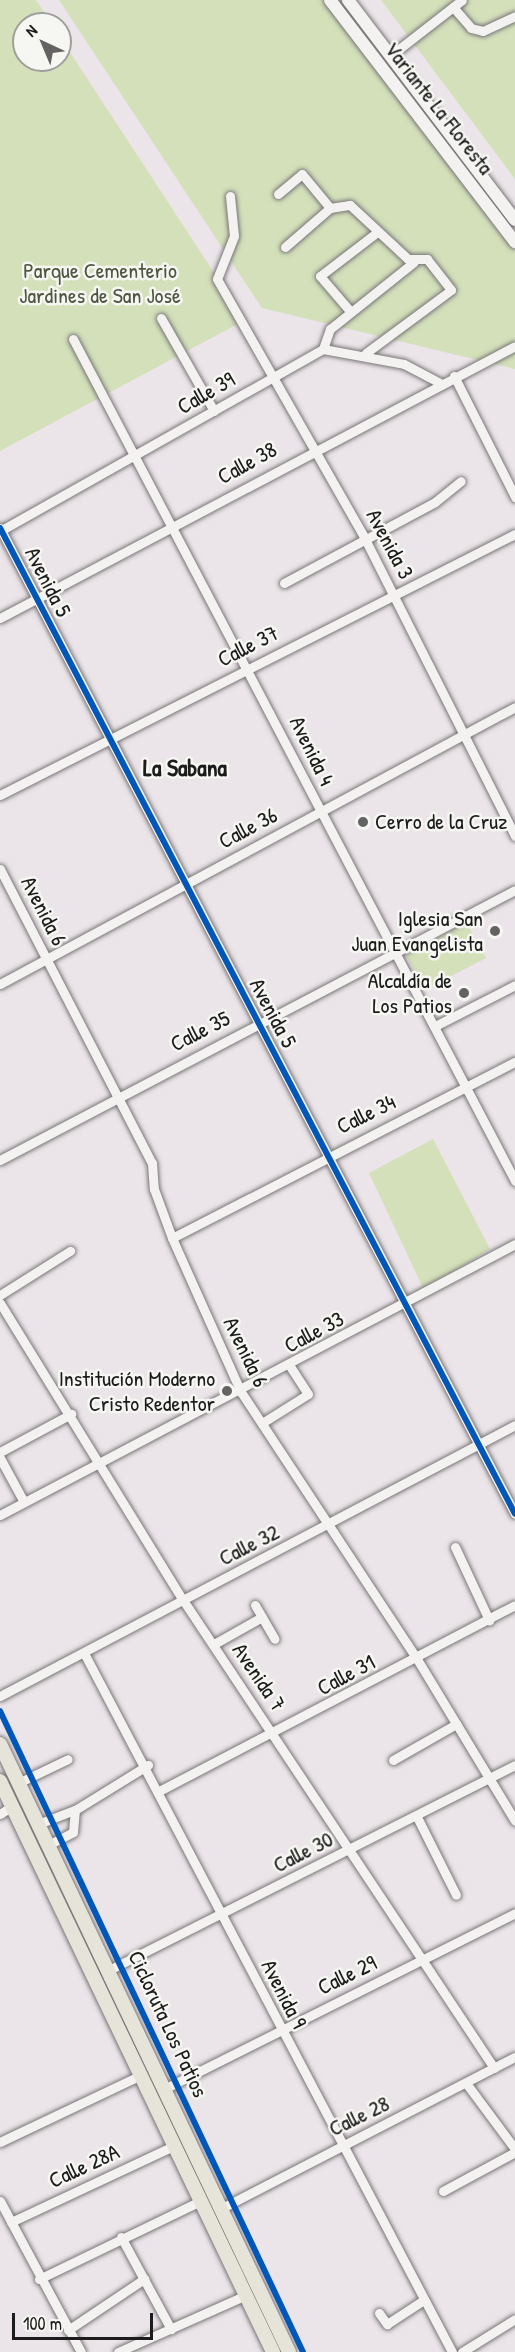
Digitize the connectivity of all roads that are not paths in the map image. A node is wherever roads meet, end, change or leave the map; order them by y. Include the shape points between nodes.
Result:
1 (330, 0) edge
2 (348, 0) edge
3 (462, 0) edge
4 (453, 7) junction
5 (515, 16) edge
6 (390, 56) junction
7 (278, 194) dead end
8 (230, 196) dead end
9 (330, 208) junction
10 (515, 220) edge
11 (376, 233) junction
12 (515, 242) edge
13 (285, 247) dead end
14 (414, 262) junction
15 (350, 311) junction
16 (160, 318) dead end
17 (73, 339) dead end
18 (515, 346) edge
19 (323, 349) junction
20 (366, 353) junction
21 (274, 375) junction
22 (454, 376) junction
23 (440, 383) junction
24 (214, 411) junction
25 (314, 448) junction
26 (136, 455) junction
27 (461, 481) dead end
28 (515, 497) edge
29 (172, 526) junction
30 (0, 530) edge
31 (515, 534) edge
32 (364, 537) junction
33 (284, 583) dead end
34 (395, 594) junction
35 (36, 599) junction
36 (0, 618) edge
37 (248, 667) junction
38 (515, 707) edge
39 (463, 734) junction
40 (108, 740) junction
41 (0, 795) edge
42 (320, 812) junction
43 (515, 836) edge
44 (0, 869) edge
45 (184, 883) junction
46 (515, 890) edge
47 (397, 954) junction
48 (46, 958) junction
49 (0, 984) edge
50 (515, 985) edge
51 (258, 1023) junction
52 (435, 1026) junction
53 (515, 1062) edge
54 (464, 1087) junction
55 (117, 1096) junction
56 (326, 1155) junction
57 (0, 1160) edge
58 (515, 1181) edge
59 (172, 1238) junction
60 (515, 1245) edge
61 (70, 1251) dead end
62 (0, 1295) edge
63 (0, 1303) edge
64 (407, 1305) junction
65 (290, 1366) junction
66 (241, 1392) junction
67 (71, 1414) junction
68 (262, 1424) junction
69 (515, 1425) edge
70 (477, 1445) junction
71 (0, 1452) edge
72 (0, 1458) edge
73 (98, 1464) junction
74 (24, 1502) junction
75 (515, 1514) edge
76 (0, 1515) edge
77 (330, 1525) junction
78 (455, 1547) dead end
79 (183, 1600) junction
80 (255, 1605) dead end
81 (515, 1605) edge
82 (262, 1617) junction
83 (489, 1620) junction
84 (275, 1639) dead end
85 (214, 1644) junction
86 (84, 1653) junction
87 (417, 1659) junction
88 (0, 1696) edge
89 (456, 1724) junction
90 (276, 1735) junction
91 (0, 1744) edge
92 (68, 1759) dead end
93 (393, 1760) dead end
94 (148, 1765) junction
95 (515, 1765) edge
96 (489, 1777) junction
97 (0, 1781) edge
98 (18, 1783) junction
99 (161, 1790) junction
100 (6, 1810) edge
101 (75, 1810) junction
102 (417, 1817) junction
103 (515, 1821) edge
104 (38, 1824) junction
105 (48, 1845) junction
106 (351, 1850) junction
107 (456, 1895) dead end
108 (515, 1913) edge
109 (222, 1916) junction
110 (422, 1960) junction
111 (107, 1971) junction
112 (280, 2030) junction
113 (515, 2057) edge
114 (494, 2068) junction
115 (139, 2076) junction
116 (466, 2083) junction
117 (164, 2089) junction
118 (0, 2142) edge
119 (173, 2146) junction
120 (340, 2147) junction
121 (515, 2151) edge
122 (443, 2191) dead end
123 (0, 2201) edge
124 (200, 2201) junction
125 (220, 2209) junction
126 (11, 2222) junction
127 (121, 2237) junction
128 (39, 2279) junction
129 (144, 2279) junction
130 (246, 2295) junction
131 (422, 2301) junction
132 (379, 2313) dead end
133 (515, 2319) edge
134 (171, 2329) junction
135 (68, 2330) junction
136 (267, 2350) edge
137 (81, 2352) edge
138 (118, 2352) edge
139 (289, 2352) edge
140 (452, 2352) edge
141 (462, 2352) edge

1 - 12 main road, Variante La Floresta
2 - 6 main road, Variante La Floresta
3 - 4 street
4 - 5 street via 471,28 483,31
4 - 6 street
6 - 10 main road, Variante La Floresta
7 - 9 street via 302,174
8 - 21 street, Avenida 3 via 234,236 217,279
9 - 11 street via 350,205
9 - 13 street
11 - 14 street via 384,232
11 - 15 street via 320,276
14 - 15 street
14 - 20 street via 426,259 451,290
15 - 19 street via 330,329
16 - 24 street
17 - 26 street, Avenida 4
18 - 22 street, Calle 38
19 - 20 street
19 - 21 street, Calle 39
20 - 23 street
21 - 24 street, Calle 39
21 - 25 street, Avenida 3
22 - 23 street, Calle 38
22 - 28 street
23 - 25 street, Calle 38
24 - 26 street, Calle 39
25 - 29 street, Calle 38
25 - 32 street, Avenida 3
26 - 29 street, Avenida 4
26 - 30 street, Calle 39
27 - 32 street via 435,502
29 - 35 street, Calle 38
29 - 37 street, Avenida 4
30 - 35 street, Avenida 5
31 - 34 street, Calle 37
32 - 33 street
32 - 34 street, Avenida 3
34 - 37 street, Calle 37
34 - 39 street, Avenida 3
35 - 36 street, Calle 38
35 - 40 street, Avenida 5
37 - 40 street, Calle 37
37 - 42 street, Avenida 4
38 - 39 street, Calle 36
39 - 42 street, Calle 36
39 - 43 street, Avenida 3
40 - 41 street, Calle 37
40 - 45 street, Avenida 5
42 - 45 street, Calle 36
42 - 47 street, Avenida 4
44 - 48 street, Avenida 6
45 - 48 street, Calle 36
45 - 51 street, Avenida 5
46 - 47 street, Calle 35
47 - 51 street, Calle 35
47 - 52 street, Avenida 4
48 - 49 street, Calle 36
48 - 55 street, Avenida 6
50 - 52 street
51 - 55 street, Calle 35
51 - 56 street, Avenida 5
52 - 54 street, Avenida 4
53 - 54 street, Calle 34
54 - 56 street, Calle 34
54 - 58 street, Avenida 4
55 - 57 street, Calle 35
55 - 59 street, Avenida 6 via 152,1163 154,1189
56 - 59 street, Calle 34
56 - 64 street, Avenida 5
59 - 66 street, Avenida 6
60 - 64 street, Calle 33
61 - 62 street
63 - 67 street, Avenida 7
64 - 65 street, Calle 33
64 - 70 street, Avenida 5
65 - 66 street, Calle 33
65 - 68 street via 308,1394
66 - 68 street, Avenida 6
66 - 73 street, Calle 33
67 - 71 street
67 - 73 street, Avenida 7
68 - 77 street, Avenida 6
69 - 70 street, Calle 32
70 - 75 street, Avenida 5
70 - 77 street, Calle 32
72 - 74 street
73 - 74 street, Calle 33
73 - 79 street, Avenida 7
74 - 76 street, Calle 33
77 - 79 street, Calle 32
77 - 87 street, Avenida 6
78 - 83 street
79 - 85 street, Avenida 7
79 - 86 street, Calle 32
80 - 82 street
81 - 83 street, Calle 31
82 - 84 street
82 - 85 street
83 - 87 street, Calle 31
85 - 90 street, Avenida 7
86 - 88 street, Calle 32
86 - 94 street, Avenida 9
87 - 89 street, Avenida 6
87 - 90 street, Calle 31
89 - 93 street
89 - 96 street, Avenida 6
90 - 99 street, Calle 31
90 - 106 street, Avenida 7
91 - 98 main road
92 - 98 street
94 - 99 street, Avenida 9
94 - 101 street
95 - 96 street, Calle 30
96 - 102 street, Calle 30
96 - 103 street, Avenida 6
97 - 100 main road
98 - 104 main road
99 - 109 street, Avenida 9
100 - 115 main road
101 - 104 street
101 - 105 street via 73,1832
102 - 106 street, Calle 30
102 - 107 street
104 - 105 main road
105 - 111 main road
106 - 109 street, Calle 30
106 - 110 street, Avenida 7
108 - 110 street, Calle 29
109 - 111 street, Calle 30
109 - 112 street, Avenida 9
110 - 112 street, Calle 29
110 - 114 street, Avenida 7
111 - 117 main road
112 - 117 street, Calle 29
112 - 120 street, Avenida 9
113 - 114 street, Calle 28
114 - 116 street, Calle 28
115 - 118 street
115 - 119 main road
116 - 120 street, Calle 28
116 - 121 street
117 - 125 main road
119 - 124 main road
119 - 126 street, Calle 28A
120 - 125 street, Calle 28
120 - 131 street, Avenida 9
121 - 122 street
123 - 126 street
124 - 127 street
124 - 130 main road
125 - 139 main road
126 - 128 street
127 - 128 street
127 - 129 street
128 - 135 street
129 - 134 street
129 - 135 street
130 - 134 street
130 - 136 main road
131 - 132 street via 387,2324
131 - 140 street, Avenida 9
133 - 141 street
134 - 138 street
135 - 137 street

